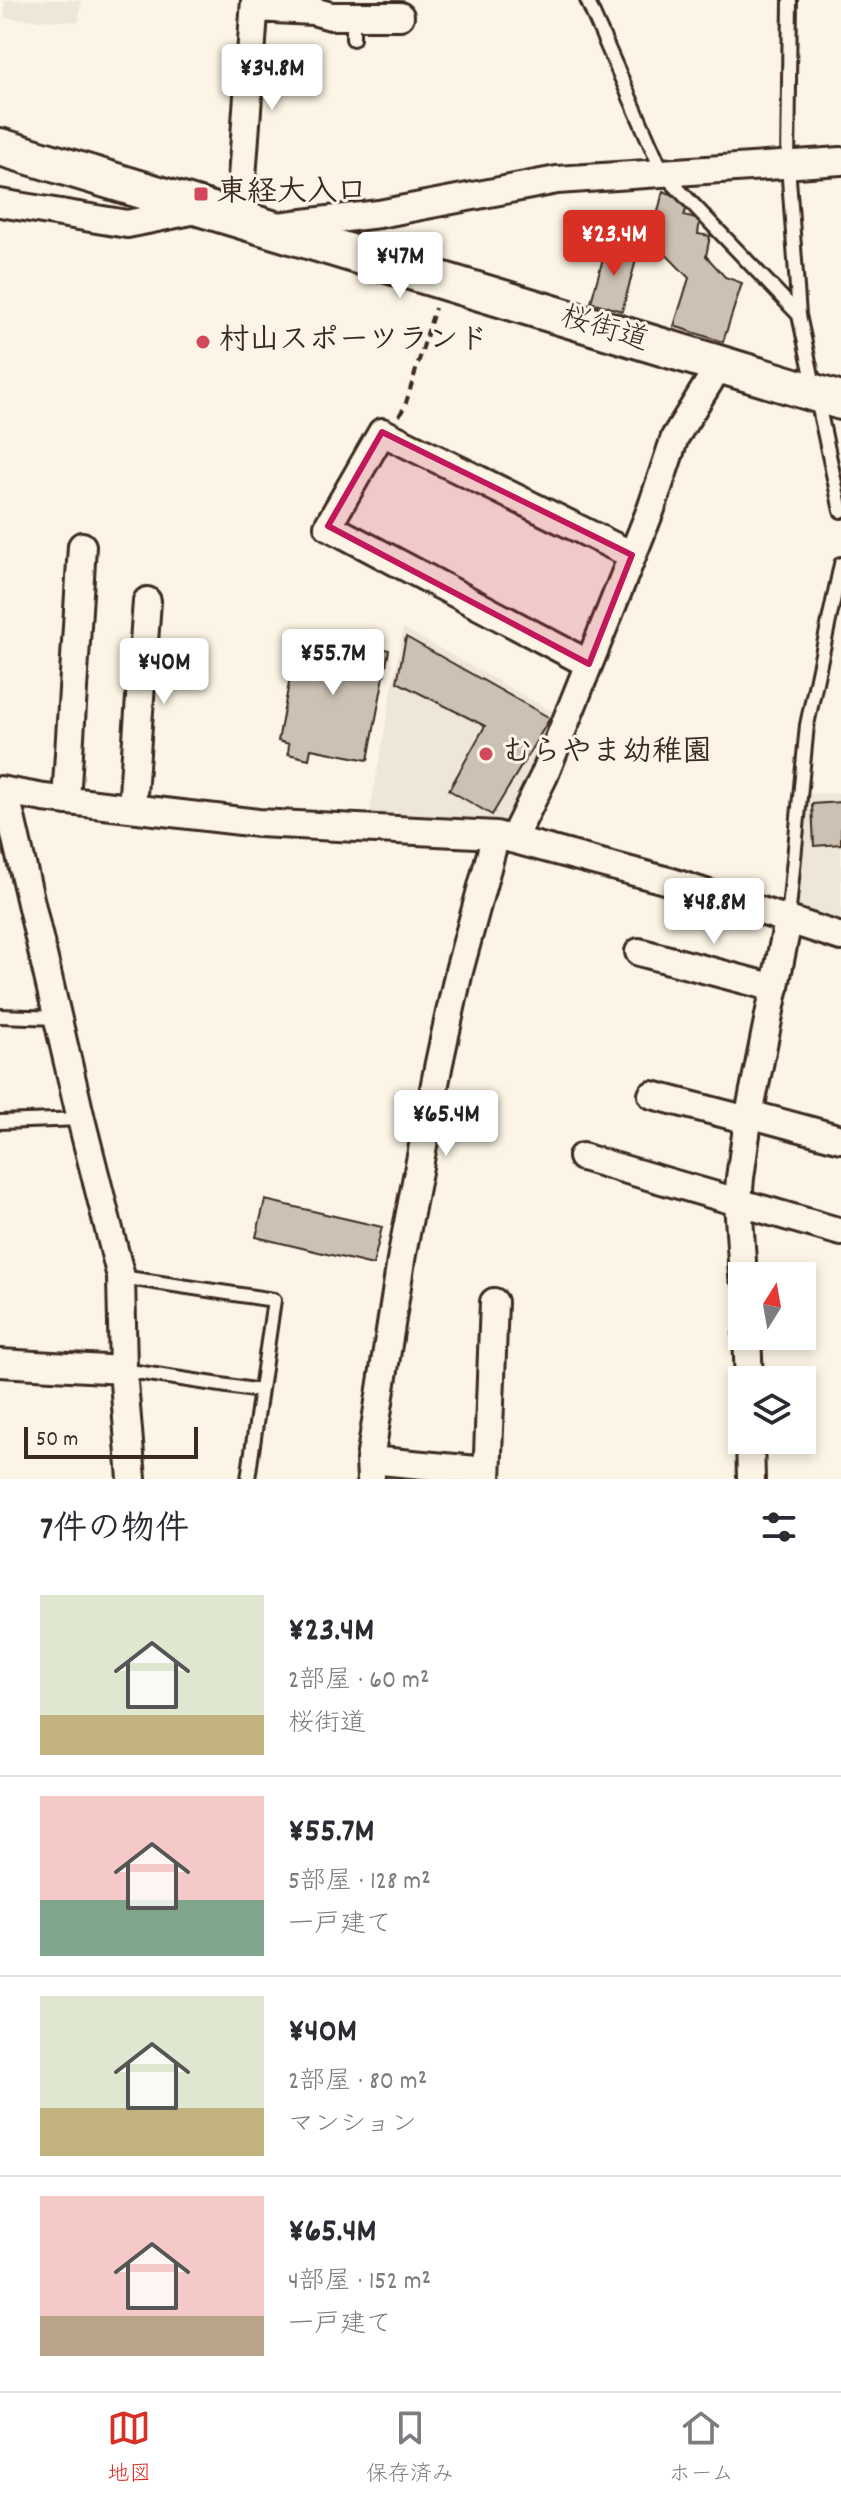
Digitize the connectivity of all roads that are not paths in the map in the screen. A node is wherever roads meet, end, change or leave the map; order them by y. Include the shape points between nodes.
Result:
1 (587, 0) edge
2 (790, 0) edge
3 (255, 4) edge
4 (400, 16) dead end
5 (0, 147) edge
6 (841, 161) edge
7 (788, 165) junction
8 (663, 173) junction
9 (0, 203) edge
10 (204, 209) junction
11 (253, 224) junction
12 (799, 315) junction
13 (719, 366) junction
14 (829, 398) edge
15 (841, 511) edge
16 (82, 546) dead end
17 (632, 555) junction
18 (841, 564) edge
19 (147, 601) dead end
20 (589, 664) junction
21 (2, 790) edge
22 (66, 801) junction
23 (132, 808) junction
24 (504, 837) junction
25 (788, 921) junction
26 (841, 937) edge
27 (639, 952) dead end
28 (775, 988) junction
29 (0, 1016) edge
30 (58, 1018) junction
31 (652, 1095) dead end
32 (749, 1117) junction
33 (81, 1119) junction
34 (0, 1122) edge
35 (841, 1139) edge
36 (582, 1157) dead end
37 (738, 1202) junction
38 (841, 1232) edge
39 (742, 1262) edge
40 (121, 1277) junction
41 (494, 1302) dead end
42 (0, 1363) edge
43 (123, 1370) junction
44 (260, 1391) junction
45 (750, 1454) edge
46 (370, 1470) edge
47 (487, 1475) edge
48 (132, 1479) edge
49 (248, 1479) edge
50 (751, 1479) edge

1 - 8 lane
2 - 7 lane
3 - 4 street via 313,11 353,27
3 - 11 street
5 - 10 street, 桜街道
6 - 7 street
7 - 8 street
7 - 12 lane
8 - 11 street via 557,180 379,214
8 - 12 lane
9 - 10 street via 127,224
10 - 11 street, 桜街道
11 - 13 street, 桜街道
12 - 14 lane
13 - 14 street, 桜街道
13 - 17 street via 675,437
14 - 15 lane
16 - 22 street
17 - 20 street
17 - 20 street via 382,432 328,526
18 - 25 lane via 807,725
19 - 23 street
20 - 24 street via 544,776
21 - 22 street
21 - 30 street
22 - 23 street
23 - 24 street via 258,823
24 - 25 street via 672,882
24 - 46 street via 459,971 439,1063 402,1254
25 - 26 street
25 - 28 street
27 - 28 street
28 - 32 street
29 - 30 lane
30 - 33 street
31 - 32 street
32 - 35 street
32 - 37 street
33 - 34 lane
33 - 40 street
36 - 37 street
37 - 38 street
37 - 39 street
40 - 43 street
40 - 44 lane via 274,1300
41 - 47 street
42 - 43 street
43 - 44 lane
43 - 48 street
44 - 49 lane
45 - 50 street
46 - 47 street

